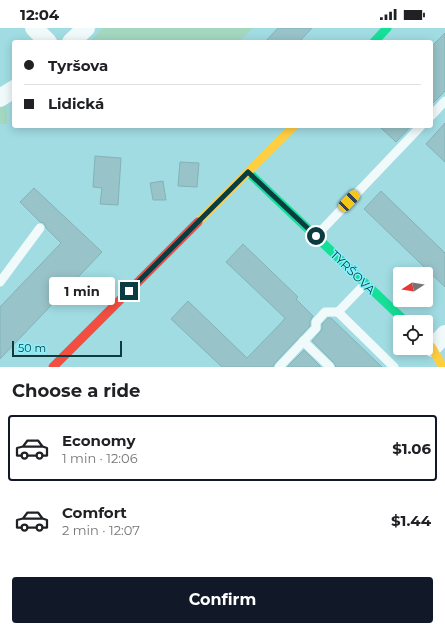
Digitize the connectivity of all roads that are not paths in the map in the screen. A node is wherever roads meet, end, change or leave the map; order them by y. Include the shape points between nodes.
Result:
1 (34, 28) edge
2 (86, 28) edge
3 (387, 28) edge
4 (46, 40) edge
5 (73, 40) edge
6 (376, 40) edge
7 (12, 90) edge
8 (0, 98) edge
9 (445, 101) edge
10 (433, 114) edge
11 (292, 128) edge
12 (419, 128) edge
13 (248, 172) junction
14 (40, 228) dead end
15 (316, 236) junction
16 (0, 282) edge
17 (365, 284) junction
18 (338, 312) junction
19 (398, 315) edge
20 (445, 334) edge
21 (303, 341) junction
22 (433, 342) edge
23 (433, 351) edge
24 (53, 367) edge
25 (279, 367) edge
26 (330, 367) edge
27 (394, 367) edge
28 (443, 367) edge

1 - 4 street
2 - 5 street
3 - 6 street
7 - 8 street
9 - 10 lane
11 - 13 street
12 - 15 lane
13 - 15 street, TYRŠOVA
13 - 24 street
14 - 16 lane
15 - 17 street, TYRŠOVA
17 - 18 lane
17 - 19 street, TYRŠOVA
18 - 21 lane via 325,312 316,322 316,328
18 - 27 lane
20 - 22 street
21 - 25 lane
21 - 26 lane
23 - 28 street

